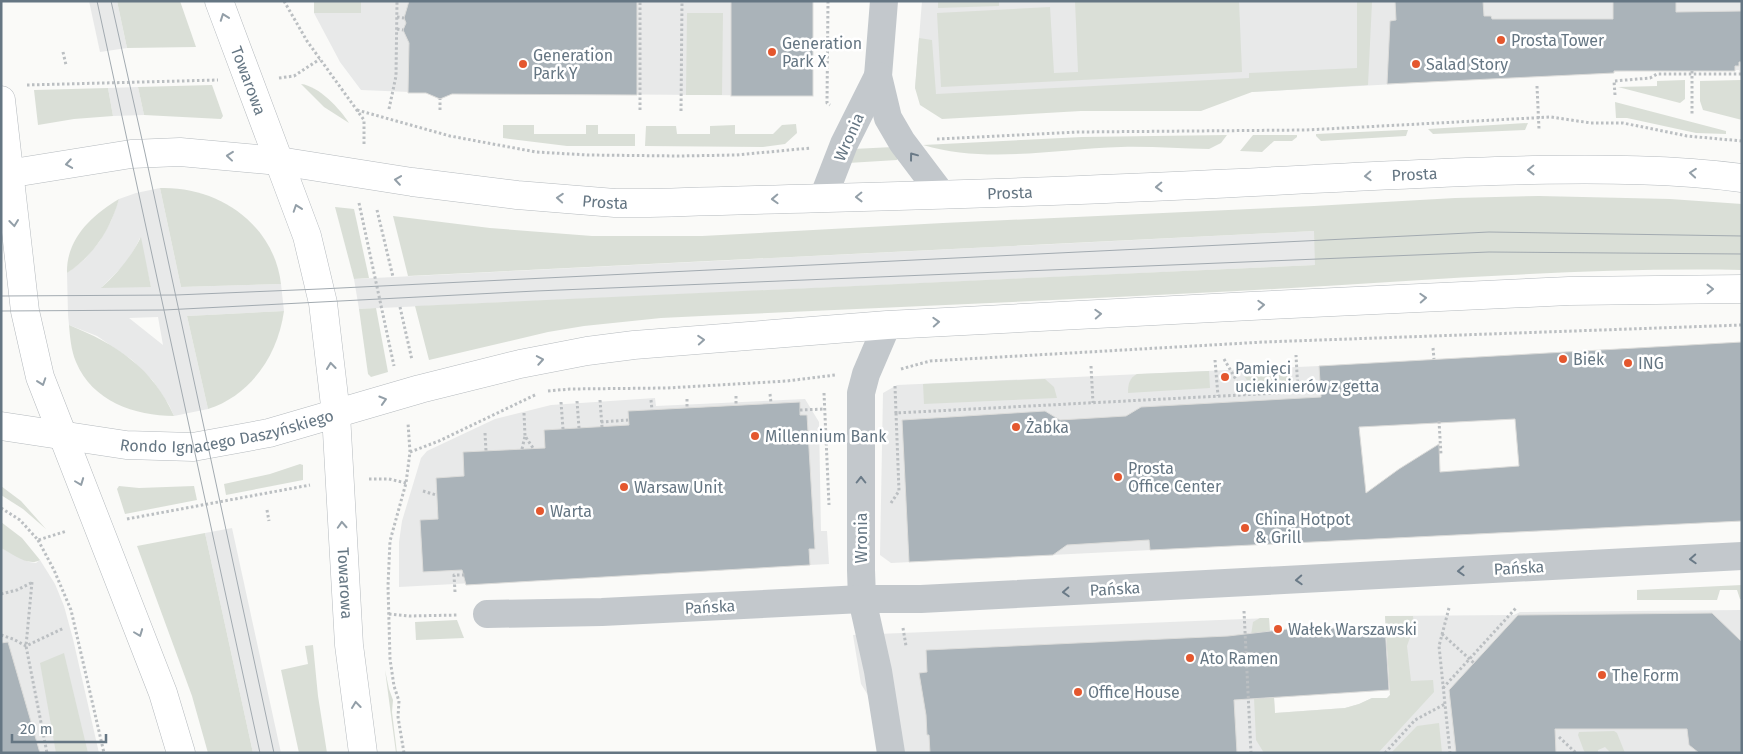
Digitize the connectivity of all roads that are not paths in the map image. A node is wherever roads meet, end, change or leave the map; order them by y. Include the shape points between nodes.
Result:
1 (218, 1) edge
2 (884, 1) edge
3 (878, 76) junction
4 (1, 100) edge
5 (279, 161) junction
6 (5, 175) edge
7 (1742, 178) edge
8 (942, 195) junction
9 (823, 198) junction
10 (1742, 289) edge
11 (887, 325) junction
12 (336, 414) junction
13 (1, 426) edge
14 (63, 436) junction
15 (1742, 556) edge
16 (862, 599) junction
17 (487, 614) road end
18 (181, 753) edge
19 (364, 753) edge
20 (891, 753) edge

5 -> 1 main road, Towarowa
2 - 3 street, Wronia
8 -> 3 street, Wronia via 888,118
3 - 9 street, Wronia via 844,144
4 - 6 main road
5 -> 6 main road via 180,152 145,153
9 -> 5 main road, Prosta via 615,202 517,195
12 -> 5 main road, Rondo Ignacego Daszyńskiego via 320,289 307,236
6 -> 14 main road via 24,311 40,377
7 -> 8 main road, Prosta via 1606,169 1455,171
8 -> 9 main road, Prosta
11 -> 10 main road via 1559,292
12 -> 11 main road via 420,389 587,351
16 -> 11 street, Wronia via 861,393
12 - 14 main road, Rondo Ignacego Daszyńskiego via 269,433 193,447 126,445
19 -> 12 main road, Towarowa via 349,645
13 - 14 main road
14 -> 18 main road via 163,693
15 -> 16 street, Pańska via 921,600
16 - 17 street, Pańska via 602,612
16 - 20 street, Wronia

